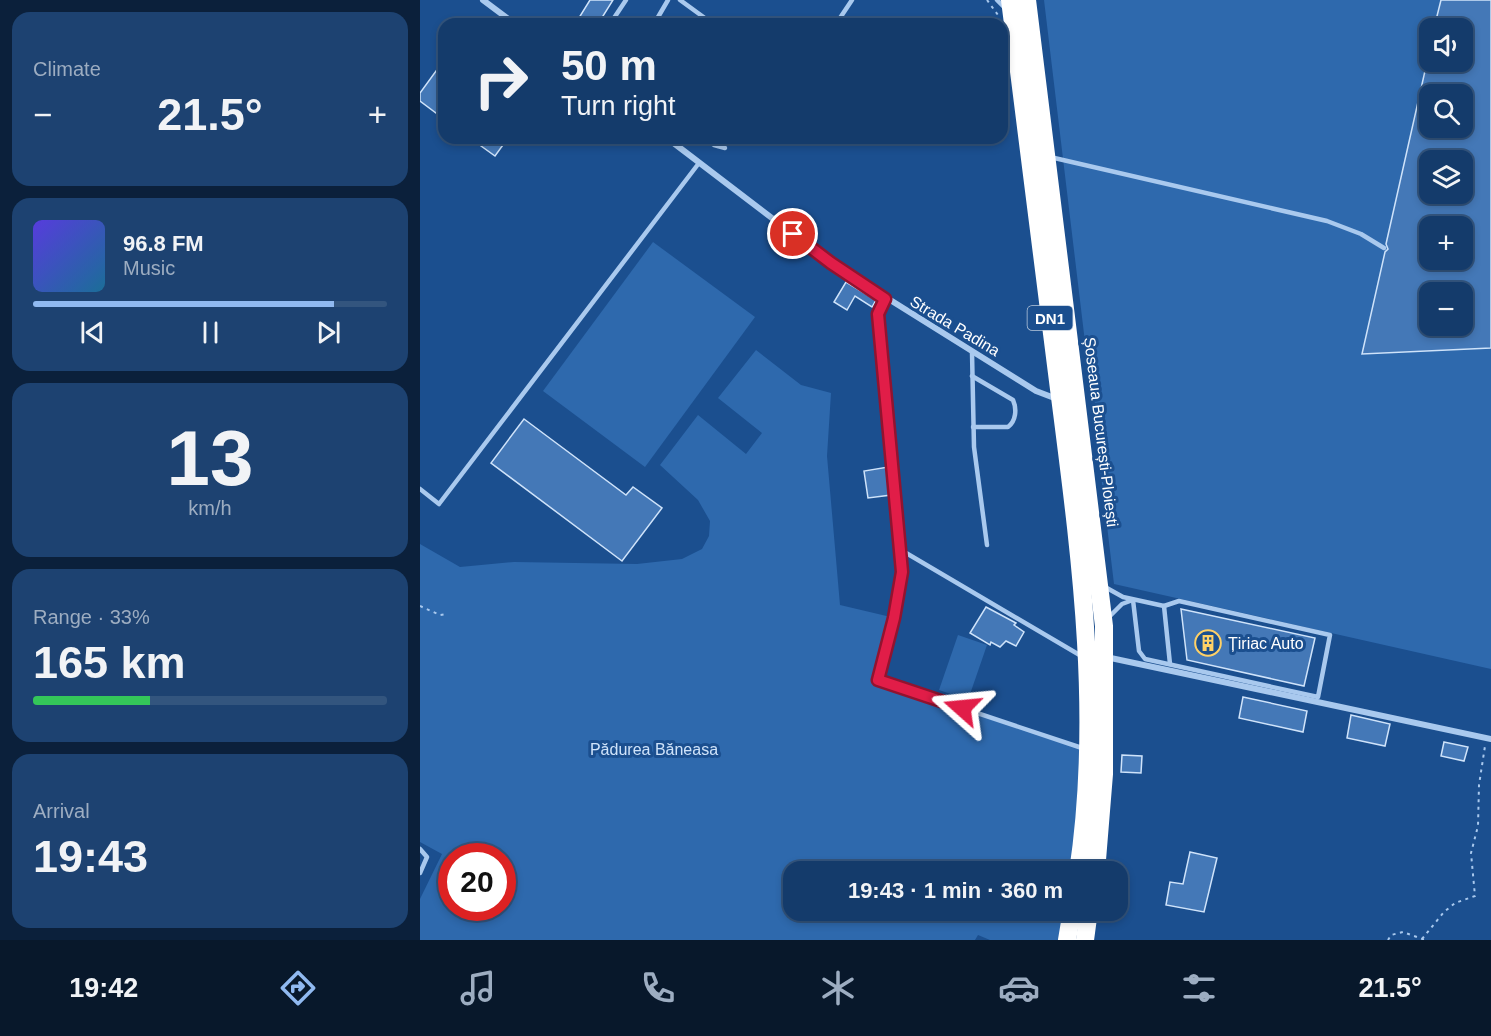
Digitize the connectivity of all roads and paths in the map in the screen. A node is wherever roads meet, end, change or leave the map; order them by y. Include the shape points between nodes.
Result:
1 (483, 0) edge
2 (626, 0) edge
3 (668, 0) edge
4 (680, 0) edge
5 (852, 0) edge
6 (987, 0) edge
7 (997, 0) edge
8 (1027, 0) edge
9 (1006, 10) edge
10 (507, 18) edge
11 (614, 18) edge
12 (658, 18) edge
13 (705, 18) edge
14 (840, 18) edge
15 (1008, 24) edge
16 (675, 144) edge
17 (713, 144) edge
18 (725, 148) dead end
19 (1046, 156) junction
20 (699, 163) junction
21 (1384, 248) dead end
22 (885, 299) junction
23 (972, 352) junction
24 (972, 376) junction
25 (1060, 400) junction
26 (973, 427) junction
27 (420, 489) edge
28 (987, 545) dead end
29 (901, 550) junction
30 (1100, 582) junction
31 (1133, 600) junction
32 (420, 606) edge
33 (1164, 606) junction
34 (447, 614) dead end
35 (1104, 626) junction
36 (1096, 658) junction
37 (1170, 664) junction
38 (1489, 739) edge
39 (1087, 750) junction
40 (420, 849) edge
41 (1079, 861) edge
42 (1097, 861) edge
43 (420, 873) edge
44 (1070, 921) edge
45 (1087, 921) edge
46 (1423, 939) edge
47 (1067, 940) edge
48 (1084, 940) edge
49 (1388, 940) edge

1 - 10 street
2 - 11 lane
3 - 12 lane
4 - 13 lane
5 - 14 lane
6 - 9 path
7 - 9 lane
8 - 19 highway, Șoseaua București-Ploiești / DN1
15 - 25 highway, Șoseaua București-Ploiești / DN1
16 - 20 street, Strada Padina
17 - 18 lane
19 - 21 lane via 1327,221
19 - 30 highway, Șoseaua București-Ploiești / DN1
20 - 22 street, Strada Padina
20 - 27 lane via 439,504
22 - 23 street, Strada Padina
22 - 29 lane via 878,314
23 - 24 lane
23 - 25 street, Strada Padina via 1036,391
24 - 26 lane
24 - 26 lane via 1013,400 1016,407 1013,423 1008,427
25 - 36 highway, Șoseaua București-Ploiești / DN1 via 1086,621
26 - 28 lane
29 - 36 lane
29 - 39 lane via 897,606 878,680
30 - 31 lane
30 - 35 highway, Șoseaua București-Ploiești / DN1
31 - 33 lane
31 - 35 lane via 1117,608
31 - 37 lane via 1140,655
32 - 34 path
33 - 37 lane
33 - 37 lane via 1179,601 1330,635 1318,697
35 - 36 highway, Șoseaua București-Ploiești / DN1
36 - 38 street
36 - 39 highway, Șoseaua București-Ploiești / DN1
36 - 42 highway, Șoseaua București-Ploiești / DN1 via 1104,774
38 - 46 path via 1471,853 1475,896 1444,912
39 - 41 highway, Șoseaua București-Ploiești / DN1
40 - 43 lane via 427,856
44 - 47 highway
45 - 48 highway
46 - 49 path via 1397,933

